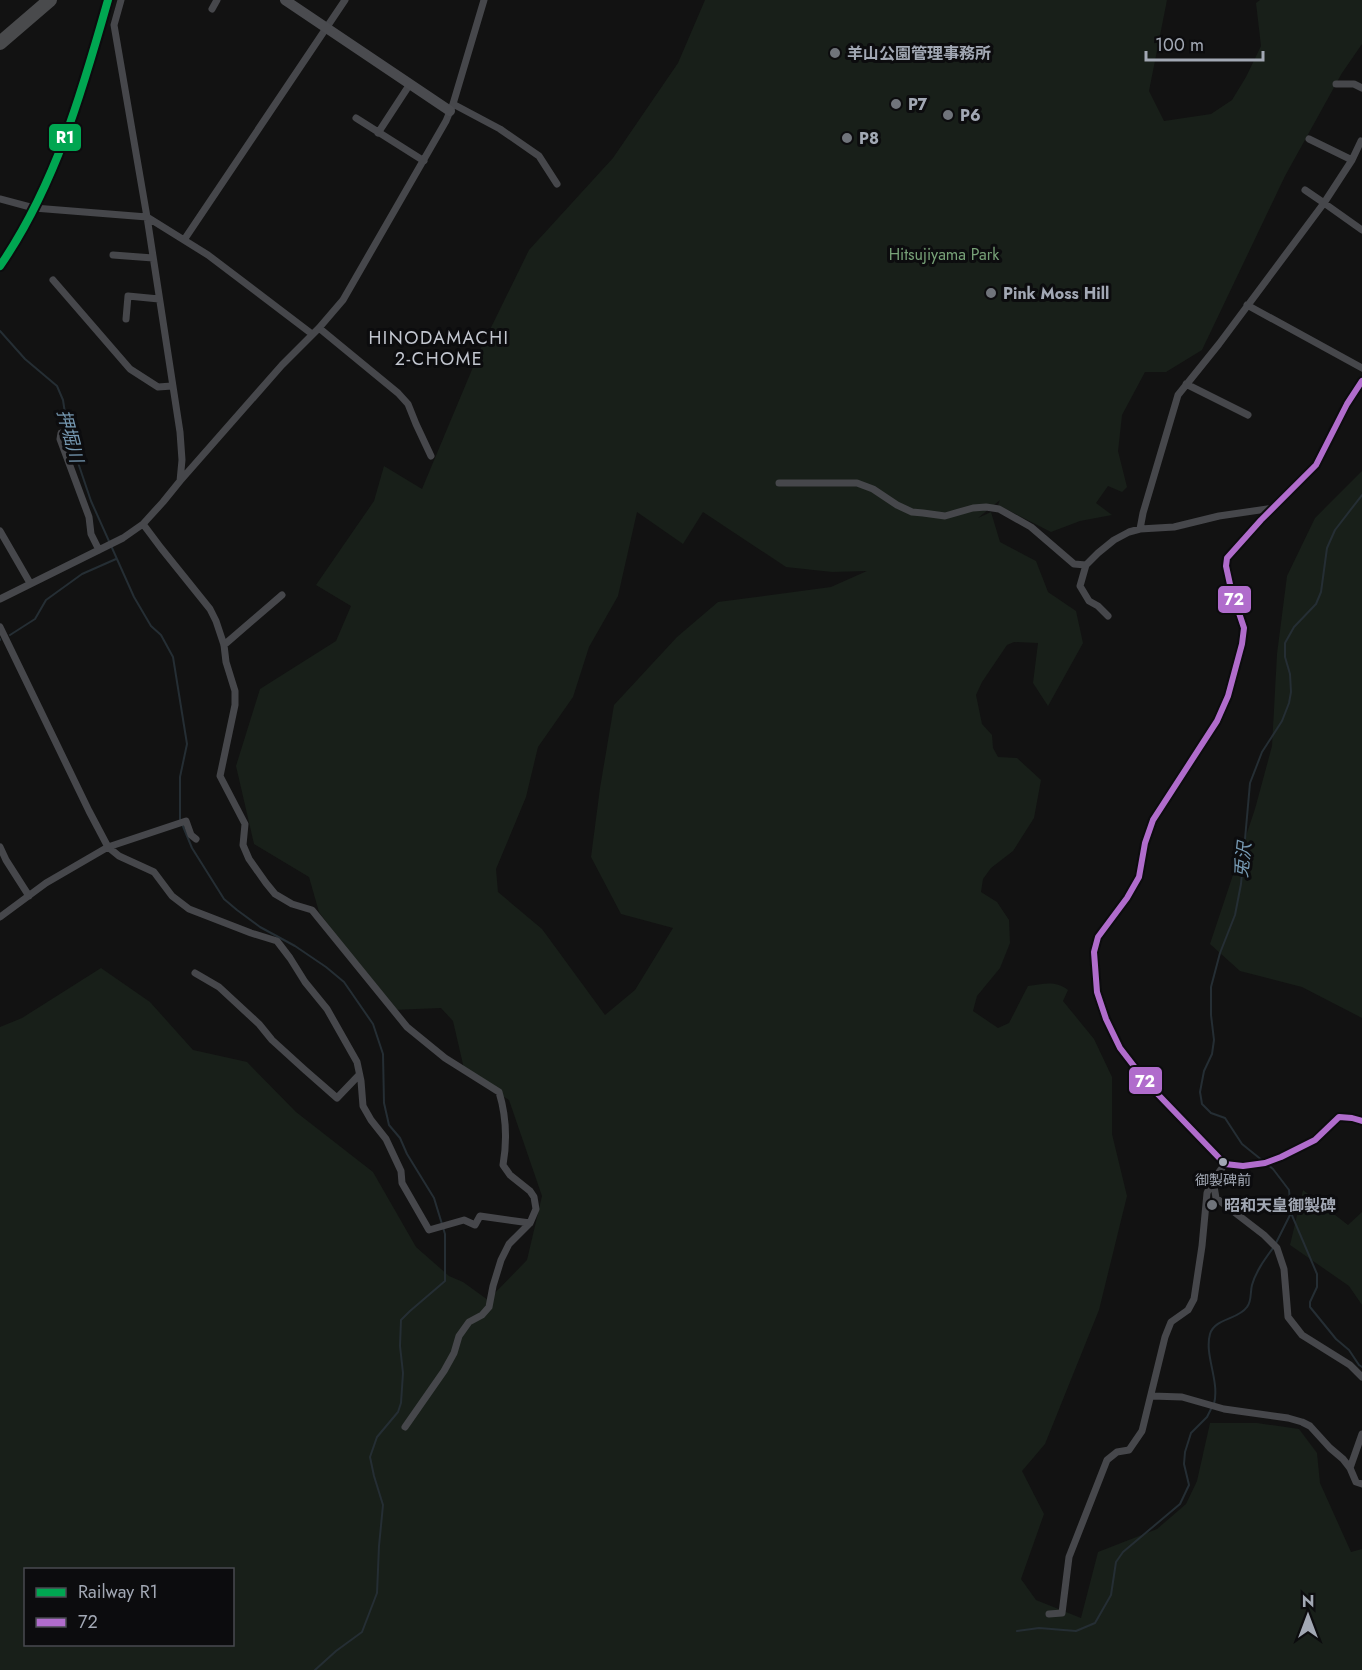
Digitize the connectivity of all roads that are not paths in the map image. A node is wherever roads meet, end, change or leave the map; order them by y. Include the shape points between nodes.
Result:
1 (50, 0) edge
2 (121, 0) edge
3 (217, 0) edge
4 (285, 0) edge
5 (345, 0) edge
6 (484, 0) edge
7 (213, 9) dead end
8 (327, 28) junction
9 (0, 43) edge
10 (410, 84) junction
11 (1336, 84) dead end
12 (1362, 88) edge
13 (452, 107) junction
14 (356, 118) dead end
15 (378, 132) junction
16 (1309, 139) dead end
17 (1361, 141) edge
18 (1352, 160) junction
19 (424, 161) junction
20 (557, 184) dead end
21 (1305, 190) dead end
22 (0, 199) edge
23 (1324, 203) junction
24 (147, 217) junction
25 (1362, 230) edge
26 (184, 240) junction
27 (113, 255) dead end
28 (153, 258) junction
29 (53, 280) dead end
30 (159, 299) junction
31 (1247, 305) junction
32 (126, 319) dead end
33 (319, 328) junction
34 (312, 334) junction
35 (1362, 368) edge
36 (1362, 381) edge
37 (1186, 384) junction
38 (172, 386) junction
39 (1248, 415) dead end
40 (74, 432) dead end
41 (431, 456) dead end
42 (180, 481) junction
43 (779, 483) dead end
44 (1274, 508) junction
45 (143, 524) junction
46 (1140, 529) junction
47 (0, 531) edge
48 (99, 550) junction
49 (1086, 565) junction
50 (30, 584) junction
51 (282, 595) dead end
52 (0, 599) edge
53 (1108, 616) dead end
54 (0, 627) edge
55 (224, 645) junction
56 (196, 839) dead end
57 (0, 847) edge
58 (108, 847) junction
59 (29, 896) junction
60 (0, 916) edge
61 (195, 973) dead end
62 (359, 1075) junction
63 (1362, 1121) edge
64 (1225, 1164) junction
65 (1213, 1180) junction
66 (530, 1223) junction
67 (1362, 1377) edge
68 (1152, 1396) junction
69 (405, 1427) dead end
70 (1362, 1434) edge
71 (1350, 1468) junction
72 (1362, 1484) edge
73 (1049, 1614) dead end

1 - 9 highway
2 - 24 street via 114,24
3 - 7 street
4 - 8 street
5 - 8 street
6 - 13 street
8 - 10 street
8 - 26 street
10 - 13 street
10 - 15 street
11 - 12 street
13 - 19 street
13 - 20 street via 500,129 539,156
14 - 15 street
15 - 19 street
16 - 18 street
17 - 18 street
18 - 23 street
19 - 33 street via 343,300
21 - 23 street
22 - 24 street via 34,208
23 - 25 street
23 - 31 street
24 - 26 street
24 - 28 street
26 - 34 street
27 - 28 street
28 - 30 street
29 - 38 street via 130,369 158,387
30 - 32 street via 128,296
30 - 38 street
31 - 35 street
31 - 37 street
33 - 34 street
33 - 41 street via 408,404
34 - 42 street
36 - 44 street via 1316,465
37 - 39 street
37 - 46 street via 1174,406
38 - 42 street via 180,432
40 - 48 street via 63,433 60,439
42 - 45 street
43 - 49 street via 856,483 912,512 945,516 973,508 999,509 1031,527 1074,564
44 - 46 street via 1174,527
44 - 64 street via 1227,558 1231,589 1244,628 1228,696 1217,721 1153,820 1139,877 1098,937 1094,951 1097,992 1120,1048 1147,1083
45 - 48 street
45 - 55 street via 210,609
46 - 49 street via 1114,540
47 - 50 street
48 - 50 street
49 - 53 street via 1080,586 1089,601
50 - 52 street
51 - 55 street
54 - 58 street
55 - 66 street via 235,705 220,776 245,824 243,845 249,859 275,894 312,910 407,1027 445,1058 499,1092 506,1150 503,1166 534,1197 536,1209
56 - 58 street via 186,821
57 - 59 street
58 - 59 street
58 - 62 street via 154,872 172,896 189,909 277,941 327,1009 357,1062
59 - 60 street
61 - 62 street via 219,987 337,1098
62 - 66 street via 363,1106 387,1139 402,1183 429,1230 464,1220 475,1225 480,1216
63 - 64 street via 1339,1117 1316,1140 1265,1163
64 - 65 street
65 - 67 street via 1216,1198 1277,1248 1284,1269 1288,1317 1302,1335
65 - 68 street via 1207,1194 1194,1299 1188,1310 1171,1322
66 - 69 street via 509,1244 501,1260 489,1307 469,1322 459,1336 444,1371
68 - 71 street via 1182,1397 1231,1411 1302,1422
68 - 73 street via 1142,1431 1129,1450 1117,1452 1107,1460 1070,1557 1062,1613
70 - 71 street
71 - 72 street via 1356,1482

